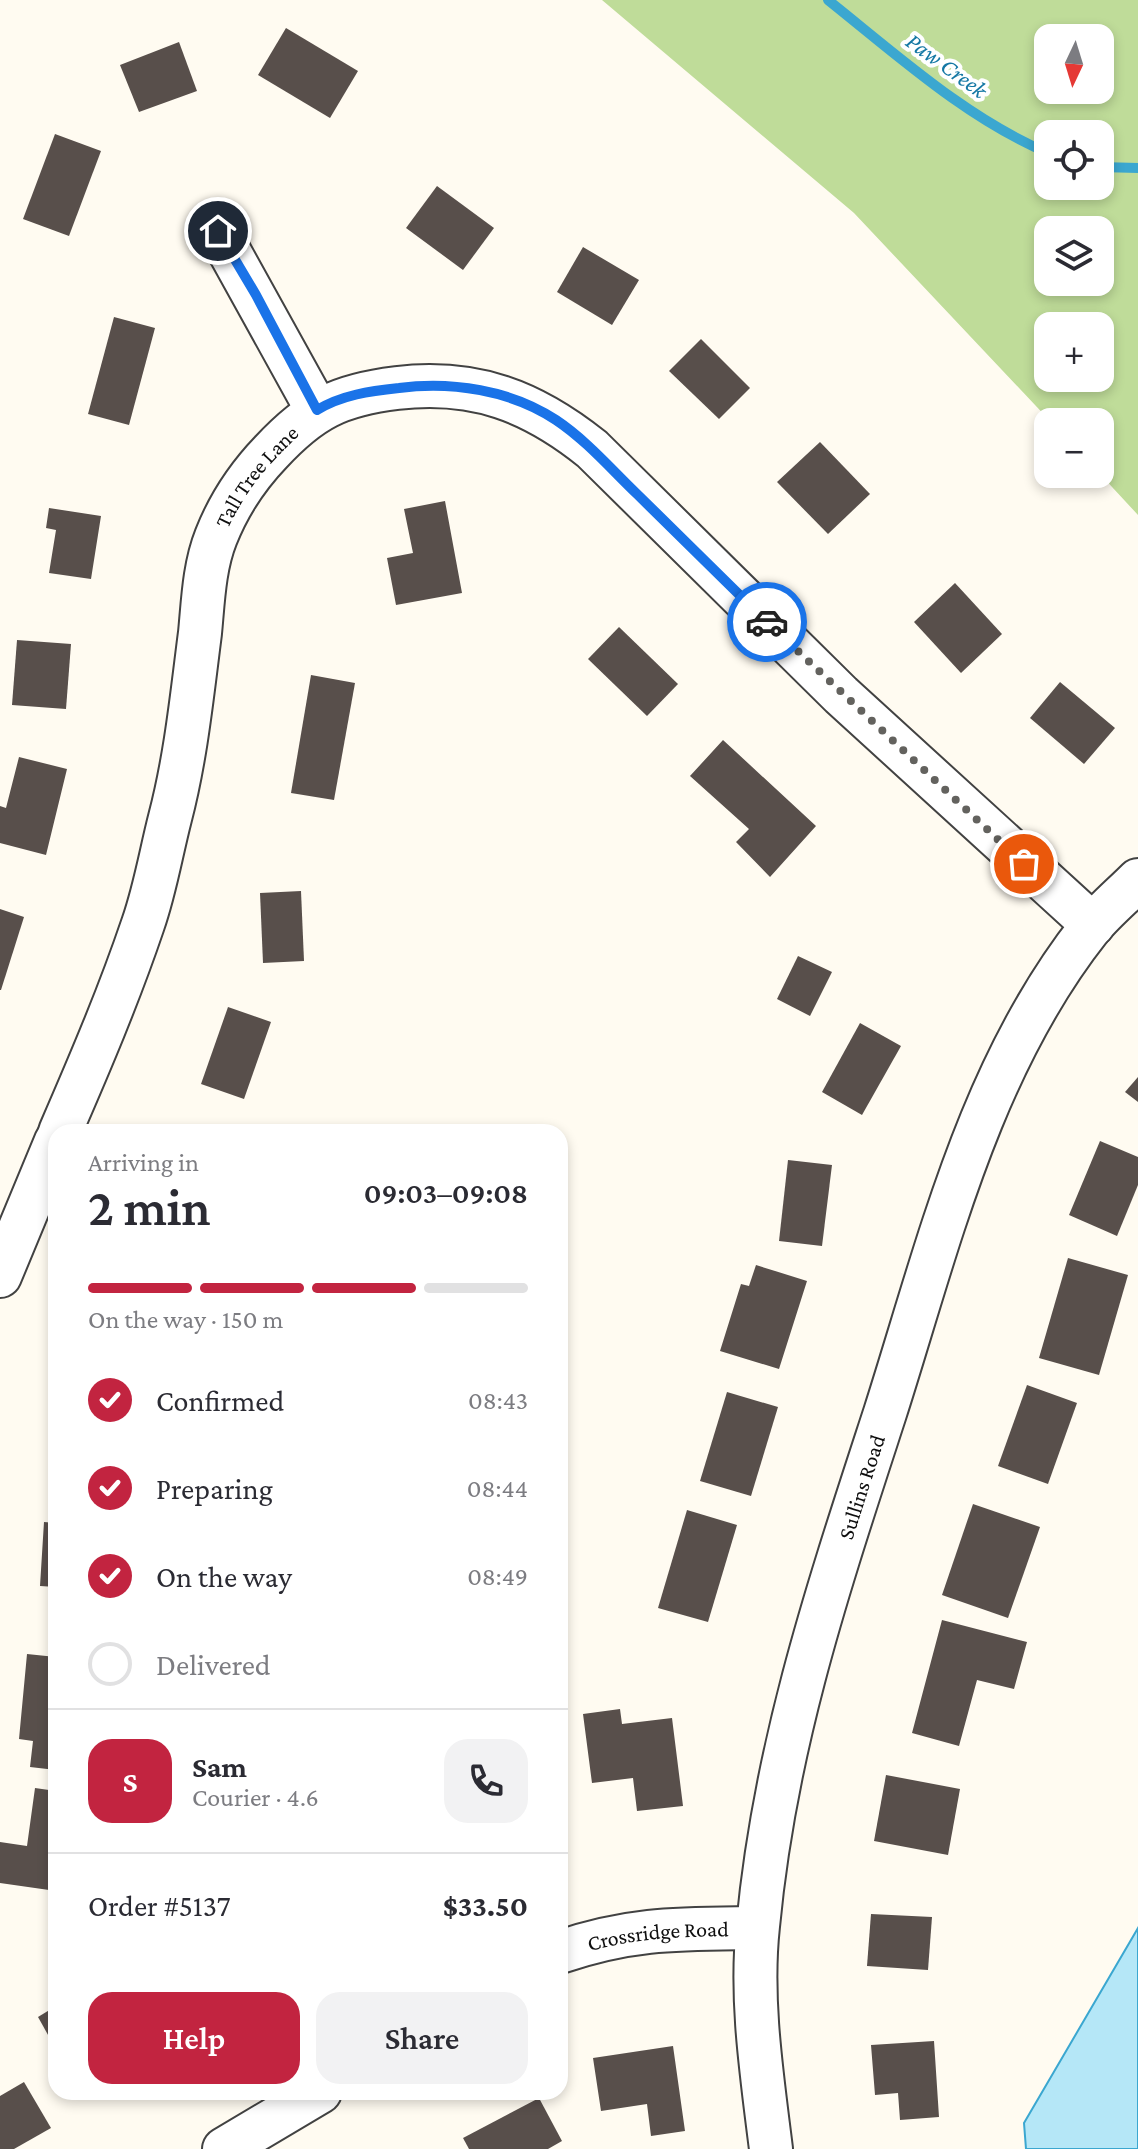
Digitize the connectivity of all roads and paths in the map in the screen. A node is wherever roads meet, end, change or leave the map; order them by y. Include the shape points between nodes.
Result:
1 (218, 231) dead end
2 (317, 410) junction
3 (1138, 880) edge
4 (1093, 925) junction
5 (64, 1124) edge
6 (48, 1160) edge
7 (0, 1276) edge
8 (757, 1928) junction
9 (568, 1949) edge
10 (307, 2100) edge
11 (224, 2149) edge
12 (771, 2149) edge

1 - 2 street
2 - 4 street, Tall Tree Lane via 371,391 450,385 493,393 556,420 592,449 841,695
2 - 5 street, Tall Tree Lane via 251,473 214,540 186,743 144,920 109,1021
3 - 4 street, Sullins Road
4 - 8 street, Sullins Road via 1009,1056 971,1143 816,1626 774,1797
6 - 7 street
8 - 9 street, Crossridge Road via 656,1928
8 - 12 street, Sullins Road via 760,2060
10 - 11 street

